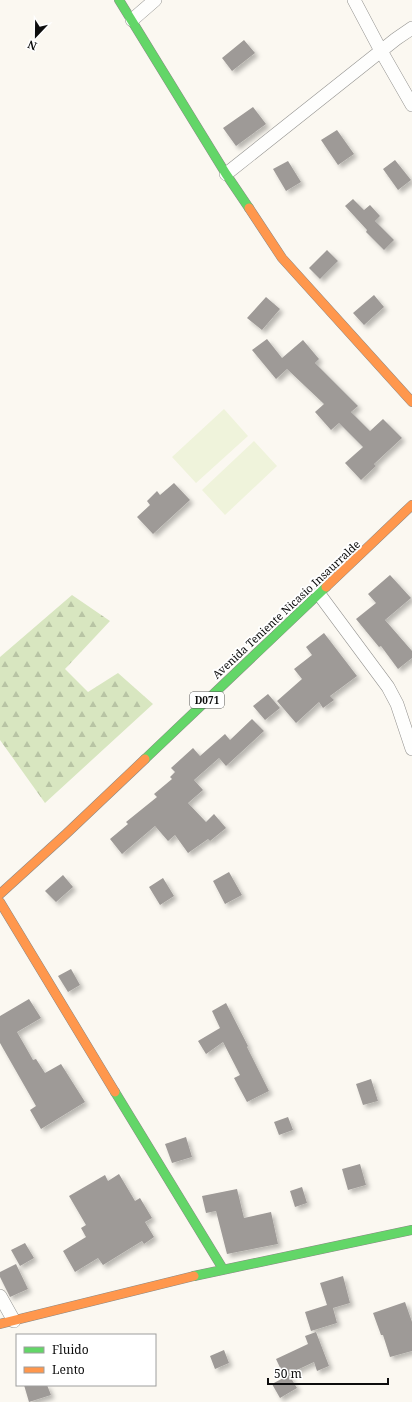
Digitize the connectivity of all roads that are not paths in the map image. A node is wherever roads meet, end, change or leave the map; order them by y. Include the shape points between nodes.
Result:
1 (119, 0) edge
2 (155, 0) edge
3 (354, 0) edge
4 (132, 20) junction
5 (412, 28) edge
6 (381, 51) junction
7 (412, 105) edge
8 (226, 174) junction
9 (412, 402) edge
10 (412, 505) edge
11 (319, 594) junction
12 (412, 749) edge
13 (0, 894) edge
14 (0, 902) edge
15 (412, 1230) edge
16 (223, 1269) junction
17 (0, 1296) edge
18 (14, 1321) junction
19 (0, 1324) edge

1 - 4 street
2 - 4 street
3 - 6 street
4 - 8 street
5 - 6 street
6 - 7 street
6 - 8 street
8 - 9 street via 282,258
10 - 11 street, Avenida Teniente Nicasio Insaurralde / D071
11 - 12 street via 388,687 397,704
11 - 13 street, Avenida Teniente Nicasio Insaurralde / D071
14 - 16 street
15 - 16 street
16 - 18 street
17 - 18 street
18 - 19 street

